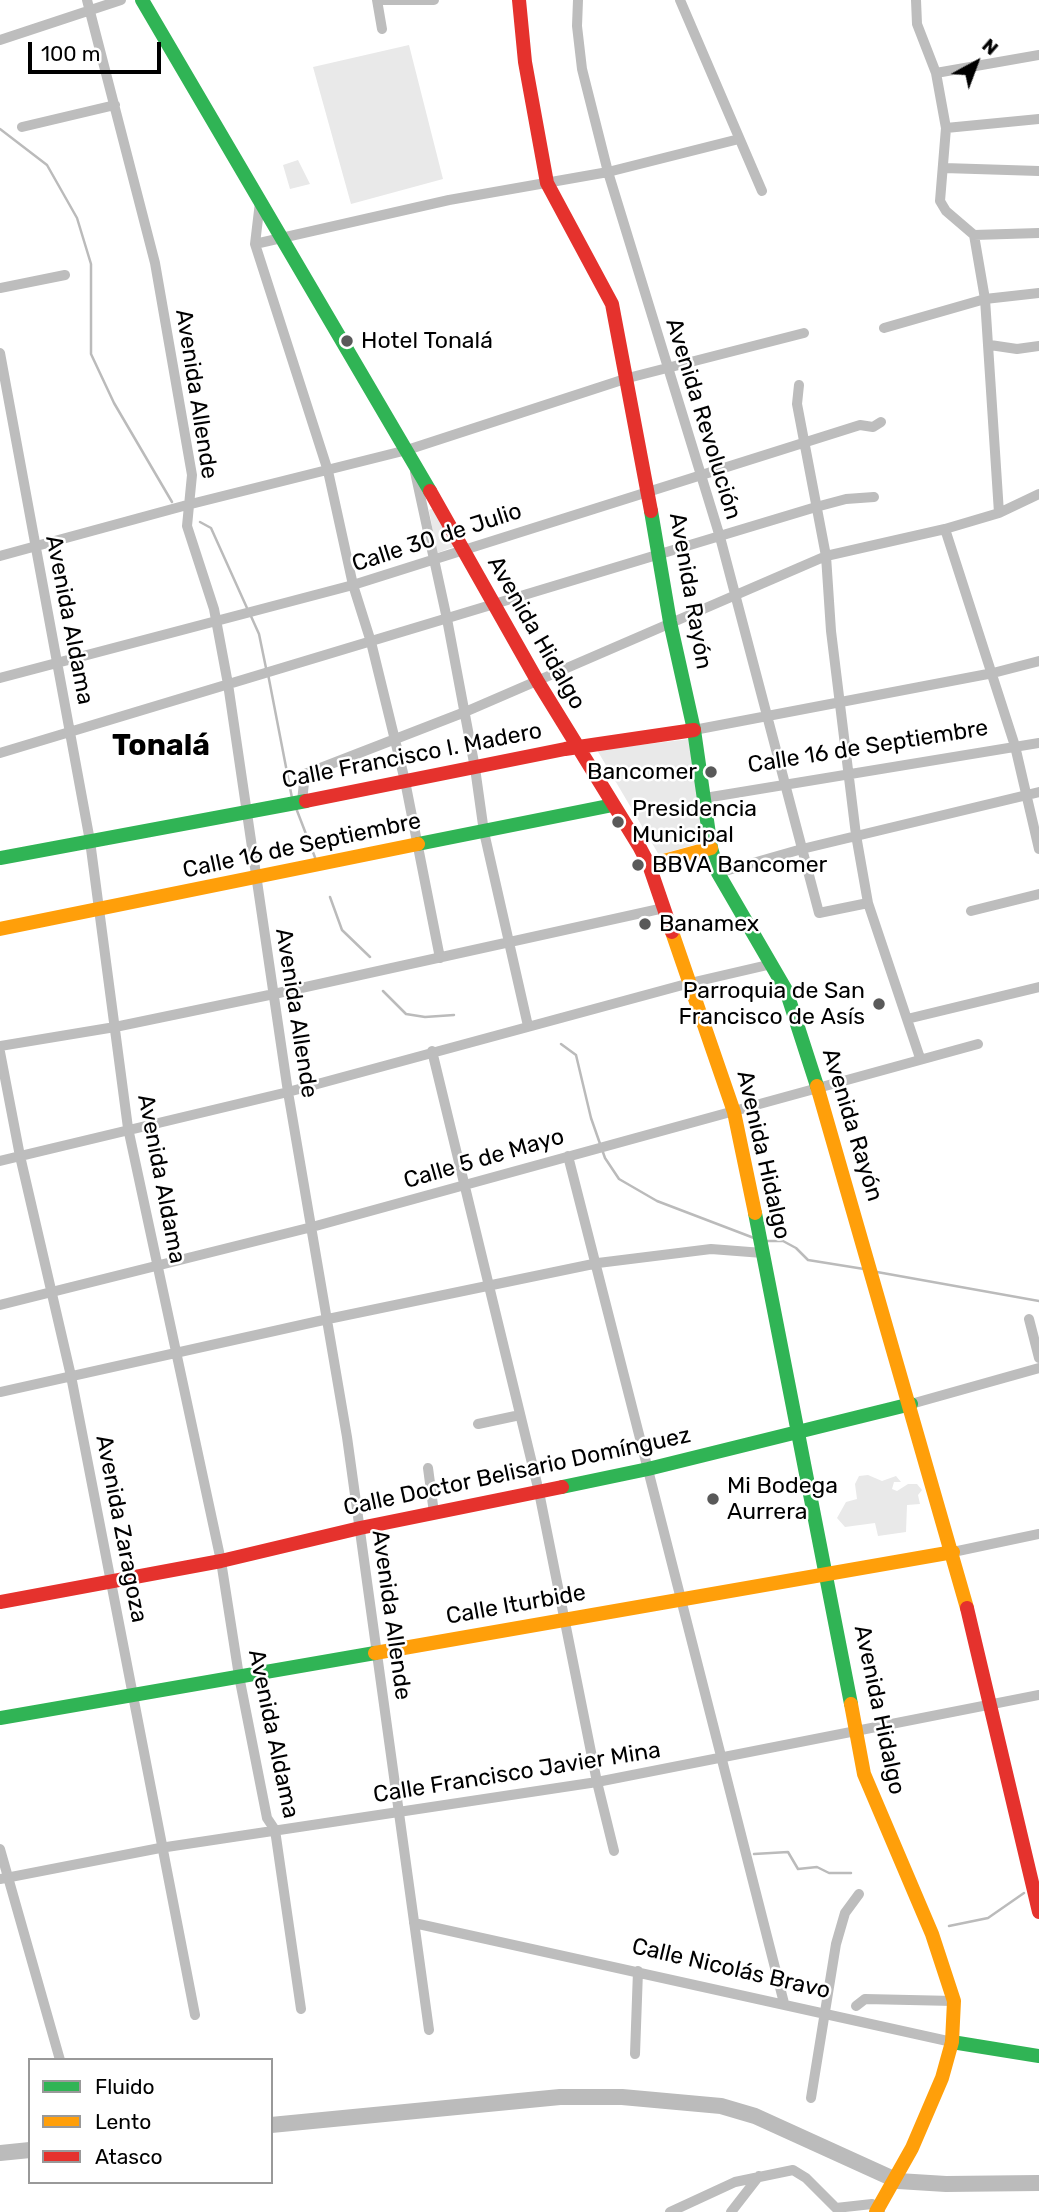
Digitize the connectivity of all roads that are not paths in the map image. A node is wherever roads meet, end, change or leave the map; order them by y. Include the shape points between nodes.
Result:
1 (87, 0) edge
2 (121, 0) edge
3 (142, 0) edge
4 (377, 0) edge
5 (434, 0) edge
6 (519, 0) edge
7 (578, 0) edge
8 (680, 0) edge
9 (916, 0) edge
10 (90, 12) junction
11 (382, 29) dead end
12 (0, 40) edge
13 (1039, 55) edge
14 (936, 74) junction
15 (115, 105) junction
16 (1039, 119) edge
17 (22, 127) dead end
18 (946, 128) junction
19 (739, 139) junction
20 (944, 168) junction
21 (1039, 171) edge
22 (608, 172) junction
23 (547, 183) junction
24 (762, 191) dead end
25 (260, 201) junction
26 (1039, 233) edge
27 (974, 235) junction
28 (280, 237) junction
29 (255, 244) junction
30 (65, 275) dead end
31 (0, 288) edge
32 (1039, 293) edge
33 (985, 299) junction
34 (884, 328) dead end
35 (804, 333) dead end
36 (990, 345) junction
37 (1039, 346) edge
38 (0, 353) edge
39 (666, 369) junction
40 (628, 378) junction
41 (799, 386) dead end
42 (11, 411) junction
43 (0, 415) edge
44 (881, 422) dead end
45 (805, 445) junction
46 (410, 454) junction
47 (328, 471) junction
48 (701, 475) junction
49 (649, 492) junction
50 (1039, 494) edge
51 (874, 497) dead end
52 (192, 503) junction
53 (816, 507) junction
54 (999, 513) junction
55 (945, 529) junction
56 (720, 537) junction
57 (34, 546) junction
58 (461, 550) junction
59 (657, 554) junction
60 (0, 556) edge
61 (826, 556) junction
62 (432, 560) junction
63 (353, 585) junction
64 (735, 594) junction
65 (494, 603) junction
66 (447, 619) junction
67 (222, 620) junction
68 (670, 622) junction
69 (371, 642) junction
70 (1039, 661) edge
71 (56, 663) junction
72 (993, 673) junction
73 (0, 678) edge
74 (538, 682) junction
75 (228, 684) junction
76 (841, 700) junction
77 (465, 712) junction
78 (769, 717) junction
79 (694, 730) junction
80 (71, 732) junction
81 (395, 740) junction
82 (1039, 743) edge
83 (577, 747) junction
84 (1015, 747) junction
85 (0, 753) edge
86 (475, 768) junction
87 (849, 773) junction
88 (405, 781) junction
89 (786, 783) junction
90 (1039, 792) edge
91 (1025, 796) junction
92 (705, 798) junction
93 (299, 802) junction
94 (613, 805) junction
95 (247, 813) junction
96 (484, 832) junction
97 (856, 835) junction
98 (90, 841) junction
99 (418, 846) junction
100 (711, 848) junction
101 (802, 849) junction
102 (1039, 849) edge
103 (0, 858) edge
104 (649, 865) junction
105 (719, 873) junction
106 (256, 878) junction
107 (1039, 894) edge
108 (869, 903) junction
109 (664, 908) junction
110 (99, 911) junction
111 (971, 911) dead end
112 (0, 929) edge
113 (510, 943) junction
114 (440, 958) junction
115 (772, 964) junction
116 (690, 983) junction
117 (1039, 987) edge
118 (274, 994) junction
119 (907, 1018) junction
120 (528, 1026) junction
121 (116, 1027) junction
122 (978, 1044) dead end
123 (0, 1046) edge
124 (432, 1051) junction
125 (0, 1052) edge
126 (920, 1058) junction
127 (816, 1090) junction
128 (288, 1092) junction
129 (734, 1112) junction
130 (128, 1128) junction
131 (20, 1156) junction
132 (568, 1156) junction
133 (0, 1161) edge
134 (466, 1184) junction
135 (312, 1227) junction
136 (762, 1251) junction
137 (598, 1263) junction
138 (157, 1264) junction
139 (490, 1285) junction
140 (51, 1290) junction
141 (0, 1305) edge
142 (328, 1319) junction
143 (1029, 1319) dead end
144 (178, 1352) junction
145 (1039, 1358) edge
146 (1039, 1368) edge
147 (71, 1376) junction
148 (0, 1392) edge
149 (911, 1404) junction
150 (520, 1415) junction
151 (478, 1424) dead end
152 (800, 1432) junction
153 (428, 1468) dead end
154 (648, 1469) junction
155 (539, 1492) junction
156 (434, 1513) junction
157 (360, 1528) junction
158 (1039, 1534) edge
159 (953, 1552) junction
160 (221, 1561) junction
161 (827, 1574) junction
162 (111, 1580) junction
163 (680, 1599) junction
164 (0, 1602) edge
165 (565, 1619) junction
166 (376, 1652) junction
167 (239, 1676) junction
168 (134, 1695) junction
169 (1039, 1695) edge
170 (992, 1705) junction
171 (0, 1718) edge
172 (856, 1733) junction
173 (721, 1760) junction
174 (597, 1782) junction
175 (398, 1811) junction
176 (275, 1830) junction
177 (160, 1848) junction
178 (0, 1849) edge
179 (614, 1851) dead end
180 (5, 1878) edge
181 (859, 1894) dead end
182 (1039, 1912) edge
183 (414, 1923) junction
184 (638, 1971) junction
185 (954, 2001) junction
186 (784, 2003) junction
187 (856, 2006) dead end
188 (301, 2009) dead end
189 (823, 2013) junction
190 (195, 2015) dead end
191 (429, 2030) dead end
192 (953, 2042) junction
193 (635, 2054) dead end
194 (1039, 2056) edge
195 (59, 2058) edge
196 (811, 2098) dead end
197 (760, 2175) junction
198 (877, 2205) edge
199 (670, 2212) edge
200 (731, 2212) edge

1 - 10 street
2 - 10 street
3 - 25 main road, Avenida Hidalgo
4 - 5 street
4 - 11 street
6 - 23 main road, Avenida Rayón
7 - 22 street, Avenida Revolución via 582,69
8 - 19 street
9 - 14 street via 921,40
10 - 12 street
10 - 15 street, Avenida Allende
13 - 14 street
14 - 18 street
15 - 17 street
15 - 52 street, Avenida Allende via 155,263 192,475
16 - 18 street
18 - 20 street
19 - 22 street
19 - 24 street
20 - 21 street
20 - 27 street via 940,201
22 - 23 street
22 - 39 street, Avenida Revolución
23 - 28 street
23 - 40 main road, Avenida Rayón via 612,304
25 - 28 main road, Avenida Hidalgo
25 - 29 street
26 - 27 street
27 - 33 street
28 - 29 street
28 - 46 main road, Avenida Hidalgo
29 - 47 street
30 - 31 street
32 - 33 street
33 - 34 street
33 - 36 street
35 - 39 street
36 - 37 street
36 - 54 street
38 - 42 street, Avenida Aldama
39 - 40 street
39 - 48 street, Avenida Revolución
40 - 46 street
40 - 49 main road, Avenida Rayón
41 - 45 street via 797,404
42 - 43 street
42 - 57 street, Avenida Aldama
44 - 45 street, Calle 30 de Julio
45 - 48 street, Calle 30 de Julio
45 - 53 street
46 - 47 street
46 - 58 main road, Avenida Hidalgo
46 - 62 street
47 - 52 street
47 - 63 street
48 - 49 street, Calle 30 de Julio
48 - 56 street, Avenida Revolución
49 - 58 street, Calle 30 de Julio
49 - 59 main road, Avenida Rayón
50 - 54 street
51 - 53 street
52 - 57 street
52 - 67 street, Avenida Allende via 187,526
53 - 56 street
53 - 61 street
54 - 55 street
55 - 61 street
55 - 72 street
56 - 59 street
56 - 64 street, Avenida Revolución
57 - 60 street
57 - 71 street, Avenida Aldama
58 - 62 street, Calle 30 de Julio
58 - 65 main road, Avenida Hidalgo
59 - 65 street
59 - 68 main road, Avenida Rayón
61 - 64 street
61 - 76 street
62 - 63 street, Calle 30 de Julio
62 - 66 street
63 - 67 street, Calle 30 de Julio
63 - 69 street
64 - 68 street
64 - 78 street, Avenida Revolución
65 - 66 street
65 - 74 main road, Avenida Hidalgo
66 - 69 street
66 - 77 street
67 - 71 street, Calle 30 de Julio
67 - 75 street, Avenida Allende
68 - 74 street
68 - 79 main road, Avenida Rayón
69 - 75 street
69 - 81 street
70 - 72 street, Calle Francisco I. Madero
71 - 73 street, Calle 30 de Julio
71 - 80 street, Avenida Aldama
72 - 76 street, Calle Francisco I. Madero
72 - 84 street
74 - 77 street
74 - 83 main road, Avenida Hidalgo
75 - 80 street
75 - 95 street, Avenida Allende
76 - 78 street, Calle Francisco I. Madero
76 - 87 street
77 - 81 street
77 - 86 street
78 - 79 street, Calle Francisco I. Madero
78 - 89 street, Avenida Revolución
79 - 83 main road, Calle Francisco I. Madero
79 - 92 main road, Avenida Rayón
80 - 85 street
80 - 98 street, Avenida Aldama
81 - 88 street
81 - 93 street via 303,775
82 - 84 street, Calle 16 de Septiembre
83 - 86 main road, Calle Francisco I. Madero
83 - 94 main road, Avenida Hidalgo
84 - 87 street, Calle 16 de Septiembre
84 - 91 street
86 - 88 main road, Calle Francisco I. Madero
86 - 96 street
87 - 89 street, Calle 16 de Septiembre
87 - 97 street
88 - 93 main road, Calle Francisco I. Madero
88 - 99 street
89 - 92 street, Calle 16 de Septiembre
89 - 101 street, Avenida Revolución
90 - 91 street
91 - 97 street
91 - 102 street
92 - 100 main road, Avenida Rayón
93 - 95 main road, Calle Francisco I. Madero
94 - 96 main road, Calle 16 de Septiembre
94 - 104 main road, Avenida Hidalgo
95 - 98 main road, Calle Francisco I. Madero
95 - 106 street, Avenida Allende
96 - 99 main road, Calle 16 de Septiembre
96 - 113 street
97 - 101 street
97 - 108 street
98 - 103 main road, Calle Francisco I. Madero
98 - 110 street, Avenida Aldama
99 - 106 main road, Calle 16 de Septiembre
99 - 114 street
100 - 104 main road
100 - 105 main road, Avenida Rayón
101 - 105 street
101 - 108 street, Avenida Revolución via 819,913
104 - 109 main road, Avenida Hidalgo
105 - 115 main road, Avenida Rayón
106 - 110 main road, Calle 16 de Septiembre
106 - 118 street, Avenida Allende
107 - 111 street
108 - 119 street
109 - 113 street
109 - 116 main road, Avenida Hidalgo
110 - 112 main road, Calle 16 de Septiembre
110 - 121 street, Avenida Aldama
113 - 114 street
113 - 120 street
114 - 118 street
115 - 116 street
115 - 127 main road, Avenida Rayón via 797,1017
116 - 120 street
116 - 129 main road, Avenida Hidalgo
117 - 119 street
118 - 121 street
118 - 128 street, Avenida Allende
119 - 126 street
120 - 124 street
121 - 123 street
121 - 130 street, Avenida Aldama
122 - 126 street, Calle 5 de Mayo
124 - 128 street
124 - 134 street
125 - 131 street, Avenida Zaragoza
126 - 127 street, Calle 5 de Mayo
127 - 129 street, Calle 5 de Mayo
127 - 149 main road, Avenida Rayón
128 - 130 street
128 - 135 street, Avenida Allende
129 - 132 street, Calle 5 de Mayo
129 - 136 main road, Avenida Hidalgo
130 - 131 street
130 - 138 street, Avenida Aldama
131 - 133 street
131 - 140 street, Avenida Zaragoza
132 - 134 street, Calle 5 de Mayo
132 - 137 street
134 - 135 street, Calle 5 de Mayo
134 - 139 street
135 - 138 street, Calle 5 de Mayo
135 - 142 street, Avenida Allende
136 - 137 street via 712,1249
136 - 152 main road, Avenida Hidalgo
137 - 139 street
137 - 154 street
138 - 140 street, Calle 5 de Mayo
138 - 144 street, Avenida Aldama
139 - 142 street
139 - 150 street
140 - 141 street, Calle 5 de Mayo
140 - 147 street, Avenida Zaragoza
142 - 144 street
142 - 157 street, Avenida Allende
143 - 145 street
144 - 147 street
144 - 160 street, Avenida Aldama
146 - 149 street, Calle Doctor Belisario Domínguez
147 - 148 street
147 - 162 street, Avenida Zaragoza
149 - 152 main road, Calle Doctor Belisario Domínguez
149 - 159 main road, Avenida Rayón
150 - 151 street
150 - 155 street
152 - 154 main road, Calle Doctor Belisario Domínguez
152 - 161 main road, Avenida Hidalgo
153 - 156 street
154 - 155 main road, Calle Doctor Belisario Domínguez
154 - 163 street
155 - 156 main road, Calle Doctor Belisario Domínguez
155 - 165 street
156 - 157 main road, Calle Doctor Belisario Domínguez
157 - 160 main road, Calle Doctor Belisario Domínguez
157 - 166 street, Avenida Allende
158 - 159 street, Calle Iturbide
159 - 161 main road, Calle Iturbide
159 - 170 main road, Avenida Rayón
160 - 162 main road, Calle Doctor Belisario Domínguez
160 - 167 street, Avenida Aldama
161 - 163 main road, Calle Iturbide
161 - 172 main road, Avenida Hidalgo
162 - 164 main road, Calle Doctor Belisario Domínguez
162 - 168 street, Avenida Zaragoza
163 - 165 main road, Calle Iturbide
163 - 173 street
165 - 166 main road, Calle Iturbide
165 - 174 street
166 - 167 main road, Calle Iturbide
166 - 175 street, Avenida Allende
167 - 168 main road, Calle Iturbide
167 - 176 street, Avenida Aldama via 267,1818
168 - 171 main road, Calle Iturbide
168 - 177 street, Avenida Zaragoza
169 - 170 street, Calle Francisco Javier Mina
170 - 172 street, Calle Francisco Javier Mina
170 - 182 main road, Avenida Rayón
172 - 173 street, Calle Francisco Javier Mina
172 - 185 main road, Avenida Hidalgo via 864,1774 932,1934
173 - 174 street, Calle Francisco Javier Mina
173 - 186 street
174 - 175 street, Calle Francisco Javier Mina
174 - 179 street
175 - 176 street, Calle Francisco Javier Mina
175 - 183 street, Avenida Allende
176 - 177 street, Calle Francisco Javier Mina
176 - 188 street, Avenida Aldama
177 - 180 street, Calle Francisco Javier Mina
177 - 190 street, Avenida Zaragoza
178 - 180 street
180 - 195 street
181 - 189 street via 845,1913
183 - 184 street, Calle Nicolás Bravo
183 - 191 street, Avenida Allende
184 - 186 street, Calle Nicolás Bravo
184 - 193 street
185 - 187 street via 866,1998
185 - 192 main road, Avenida Hidalgo
186 - 189 street, Calle Nicolás Bravo
189 - 192 street, Calle Nicolás Bravo
189 - 196 street
192 - 194 main road, Calle Nicolás Bravo
192 - 198 main road, Avenida Hidalgo via 911,2145
197 - 198 street via 793,2170 836,2208
197 - 199 street
197 - 200 street

